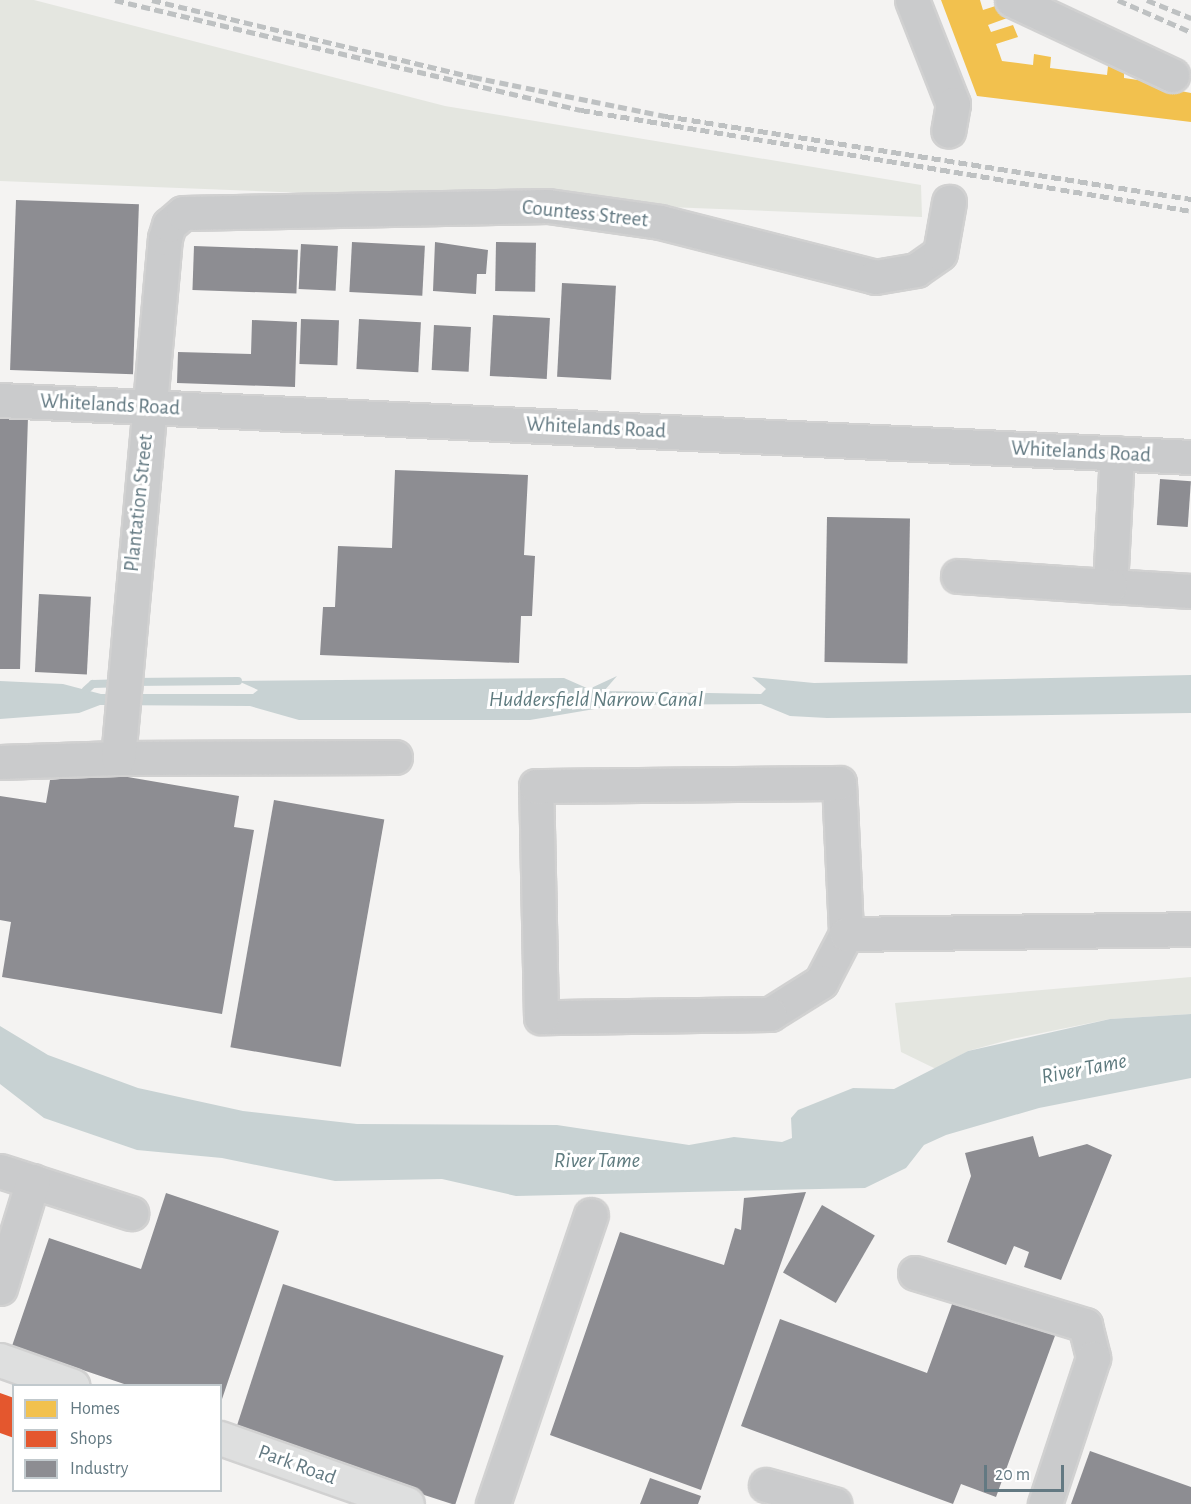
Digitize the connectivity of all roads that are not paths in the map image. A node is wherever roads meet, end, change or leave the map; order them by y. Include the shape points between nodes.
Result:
1 (912, 0) edge
2 (1012, 0) edge
3 (1172, 75) dead end
4 (948, 131) dead end
5 (949, 202) dead end
6 (169, 225) joint
7 (0, 400) edge
8 (149, 406) junction
9 (1117, 453) junction
10 (1191, 457) edge
11 (958, 576) dead end
12 (1110, 586) junction
13 (1191, 591) edge
14 (119, 743) junction
15 (394, 757) dead end
16 (0, 762) edge
17 (1191, 929) edge
18 (846, 934) junction
19 (0, 1171) edge
20 (33, 1181) junction
21 (131, 1213) dead end
22 (591, 1215) dead end
23 (915, 1273) dead end
24 (0, 1288) edge
25 (0, 1360) edge
26 (67, 1384) edge
27 (222, 1439) edge
28 (766, 1485) dead end
29 (407, 1504) edge
30 (492, 1504) edge
31 (834, 1504) edge
32 (1044, 1504) edge

1 - 4 street via 953,104
2 - 3 street
5 - 6 street, Countess Street via 940,253 916,270 875,277 660,222 548,206 183,213
6 - 8 street, Plantation Street
7 - 8 street, Whitelands Road
8 - 9 street, Whitelands Road
8 - 14 street, Plantation Street via 122,674
9 - 10 street, Whitelands Road
9 - 12 street
11 - 12 street
12 - 13 street
14 - 15 street
14 - 16 street
17 - 18 street
18 - 18 street via 821,982 770,1014 541,1017 536,786 839,783
19 - 20 street
20 - 21 street
20 - 24 street
22 - 30 street
23 - 32 street via 1085,1325 1093,1358
25 - 26 main road
27 - 29 main road, Park Road
28 - 31 street

